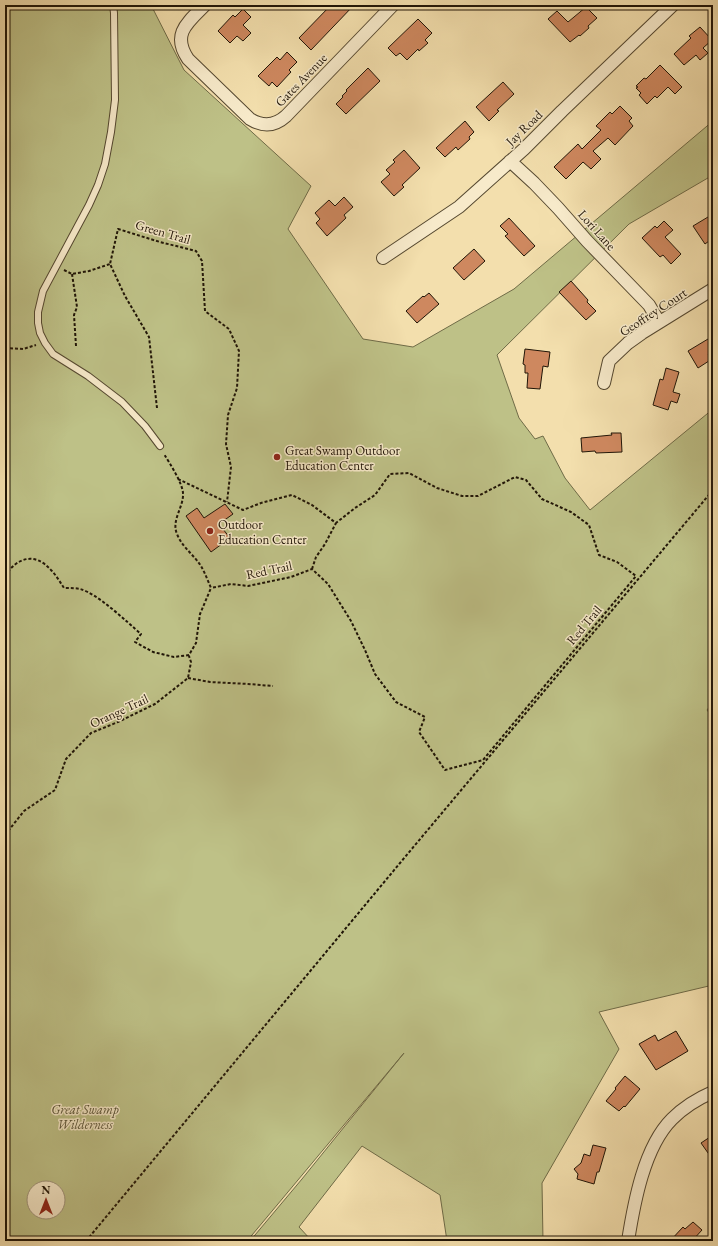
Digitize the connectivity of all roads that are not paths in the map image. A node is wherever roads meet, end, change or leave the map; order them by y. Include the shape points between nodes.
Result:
1 (113, 5) edge
2 (205, 5) edge
3 (394, 5) edge
4 (673, 5) edge
5 (510, 161) junction
6 (383, 258) dead end
7 (713, 289) edge
8 (659, 322) junction
9 (604, 383) dead end
10 (160, 446) road end
11 (713, 1092) edge
12 (628, 1241) edge

1 - 10 lane via 115,100 105,164 89,205 43,291 38,323 40,333 53,354 122,402
2 - 3 street, Gates Avenue via 185,25 182,33 183,52 250,119 267,125 281,121
4 - 5 street, Jay Road
5 - 6 street, Jay Road via 455,210
5 - 8 street, Lori Lane via 539,188 648,305
7 - 8 street, Geoffrey Court
8 - 9 street, Geoffrey Court via 637,336 609,361
11 - 12 street via 672,1119 658,1138 639,1186

